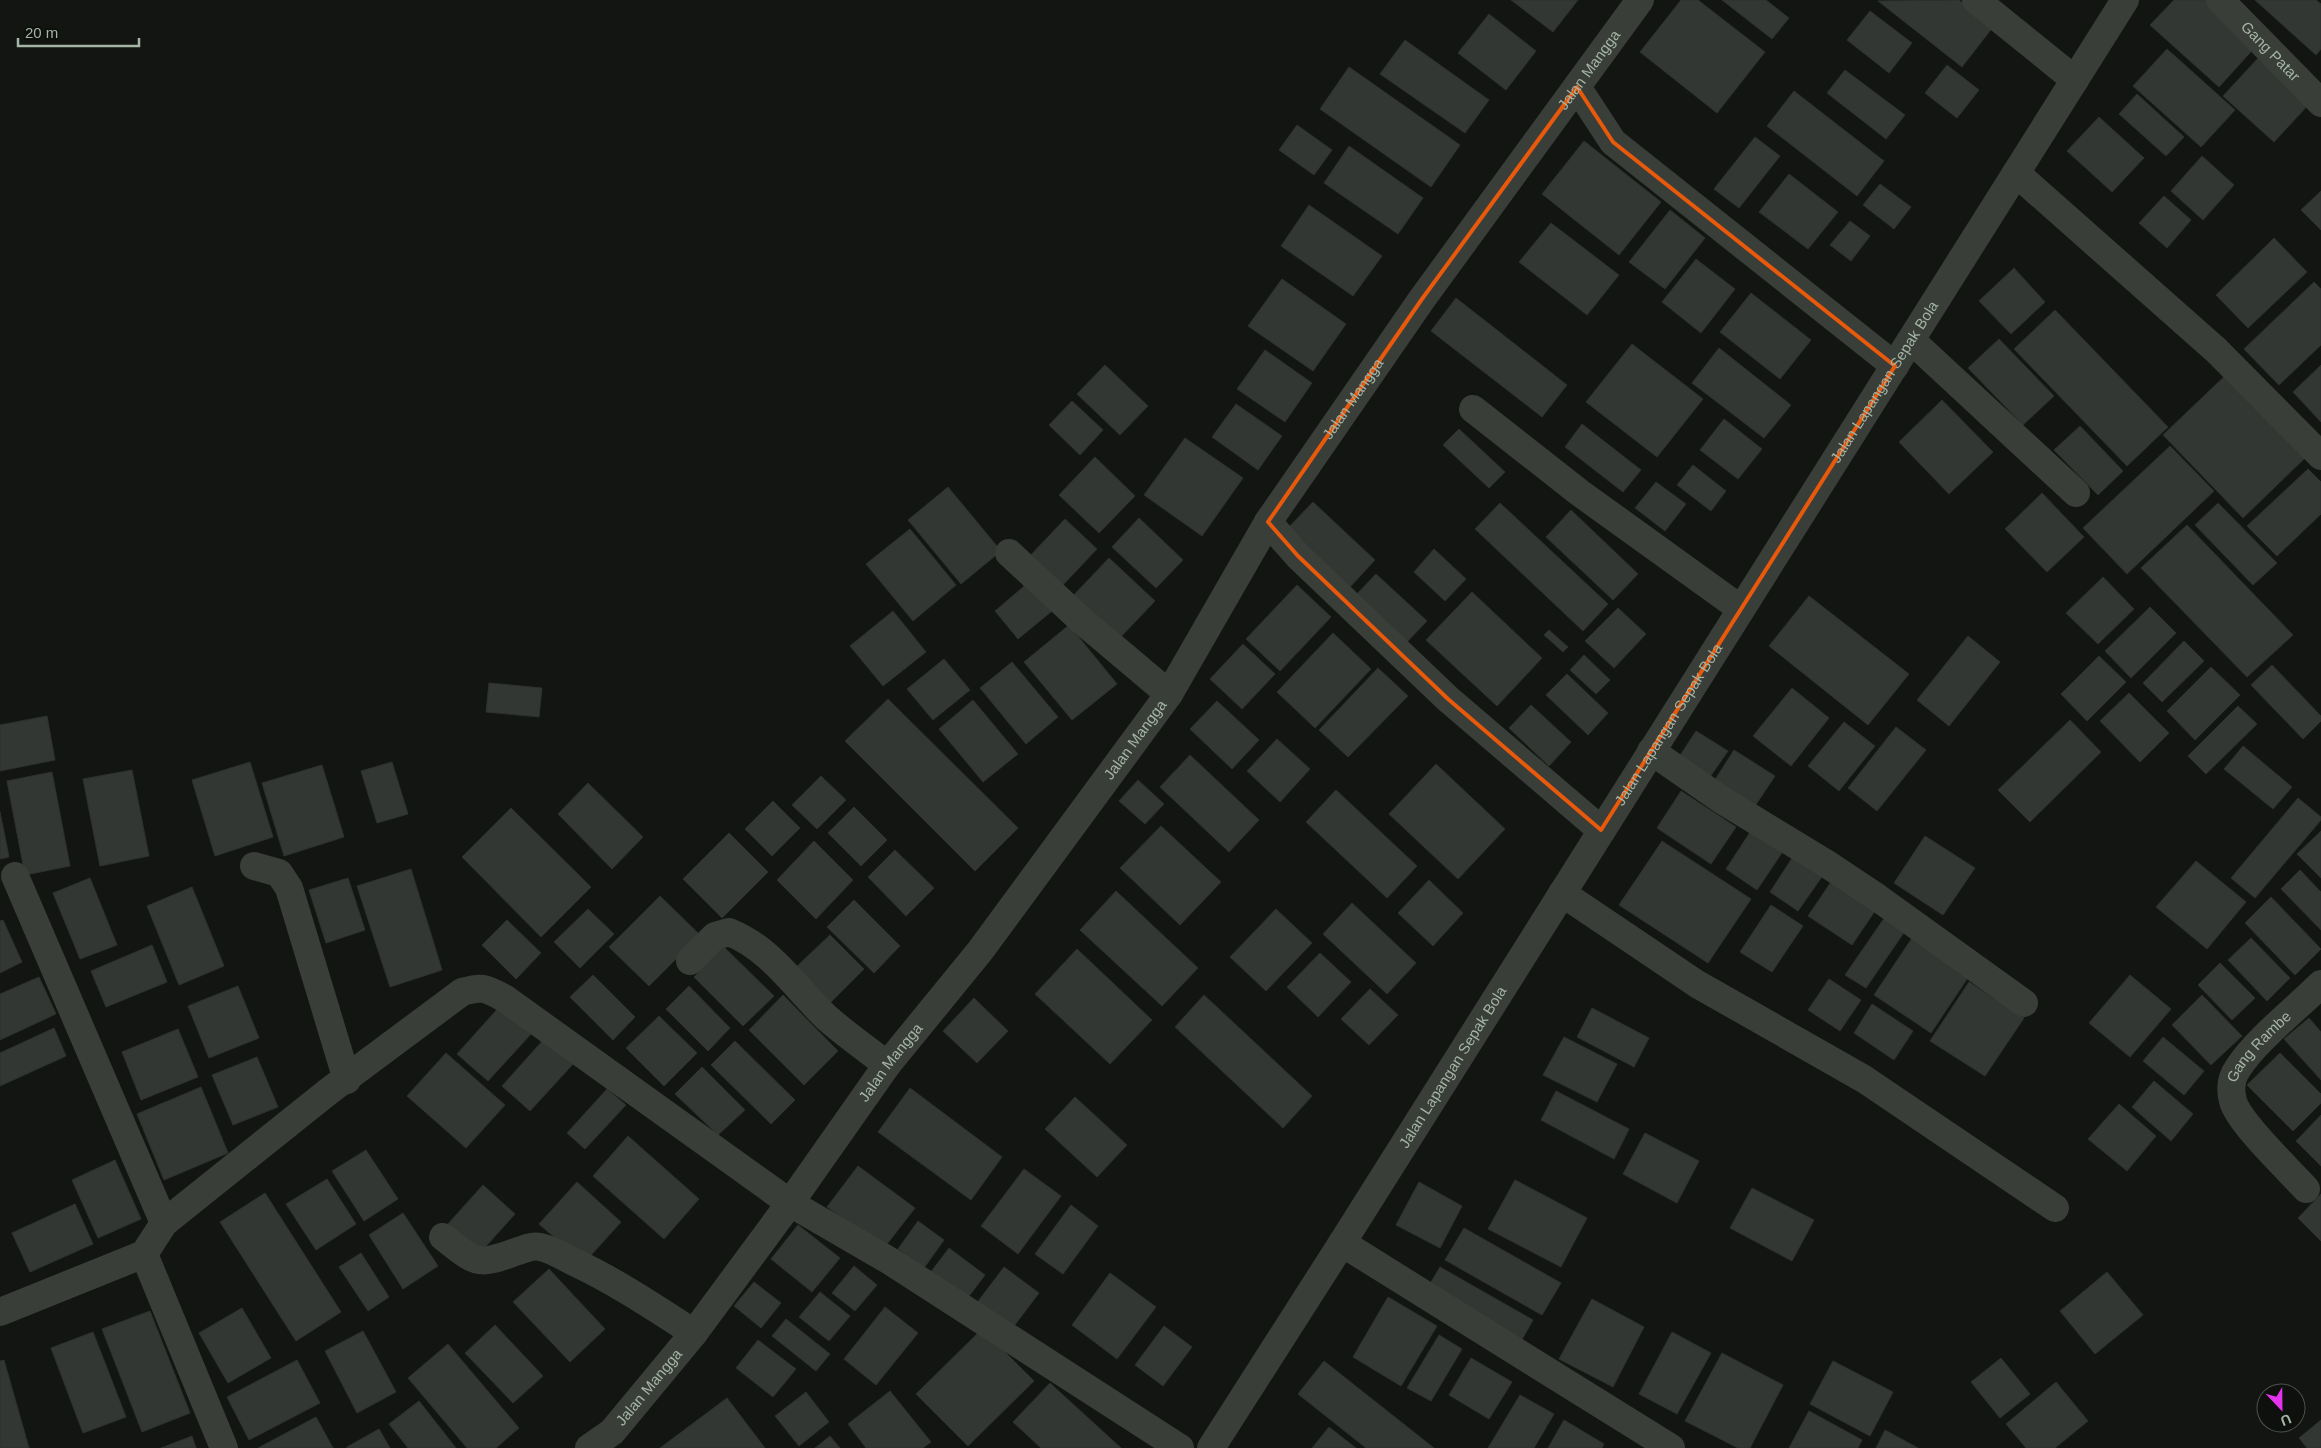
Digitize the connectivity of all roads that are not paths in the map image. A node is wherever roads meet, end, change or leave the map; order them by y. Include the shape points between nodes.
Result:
1 (1640, 0) edge
2 (1976, 0) edge
3 (2125, 0) edge
4 (2220, 0) edge
5 (2075, 80) junction
6 (1578, 87) junction
7 (2321, 104) edge
8 (2016, 174) junction
9 (1911, 340) junction
10 (1894, 366) junction
11 (1473, 410) dead end
12 (2321, 456) edge
13 (2076, 493) dead end
14 (1268, 522) junction
15 (1009, 554) dead end
16 (1741, 608) junction
17 (1169, 694) junction
18 (1651, 751) junction
19 (1601, 830) junction
20 (254, 866) dead end
21 (15, 876) dead end
22 (1562, 893) junction
23 (690, 961) dead end
24 (2321, 984) edge
25 (2024, 1003) dead end
26 (886, 1065) junction
27 (346, 1080) junction
28 (2306, 1189) dead end
29 (790, 1203) junction
30 (2055, 1208) dead end
31 (164, 1222) junction
32 (443, 1237) dead end
33 (1342, 1243) junction
34 (144, 1254) junction
35 (2, 1305) edge
36 (694, 1333) junction
37 (618, 1440) edge
38 (224, 1448) edge
39 (589, 1448) edge
40 (1180, 1448) edge
41 (1211, 1448) edge
42 (1671, 1448) edge

1 - 6 street, Jalan Mangga
2 - 5 street
3 - 5 street, Jalan Lapangan Sepak Bola
4 - 7 street, Gang Patar
5 - 8 street, Jalan Lapangan Sepak Bola
6 - 10 street via 1613,142
6 - 14 street, Jalan Mangga via 1422,299
8 - 9 street, Jalan Lapangan Sepak Bola
8 - 12 street via 2216,350
9 - 10 street, Jalan Lapangan Sepak Bola
9 - 13 street
10 - 16 street, Jalan Lapangan Sepak Bola
11 - 16 street via 1580,493
14 - 17 street, Jalan Mangga
14 - 19 street via 1298,556 1448,699
15 - 17 street
16 - 18 street, Jalan Lapangan Sepak Bola
17 - 26 street, Jalan Mangga via 980,951
18 - 19 street, Jalan Lapangan Sepak Bola
18 - 25 street via 1722,800 1878,898
19 - 22 street, Jalan Lapangan Sepak Bola
20 - 27 street via 279,872 289,888
21 - 31 street
22 - 30 street via 1697,984 1864,1079
22 - 33 street, Jalan Lapangan Sepak Bola
23 - 26 street via 715,936 729,932 744,938 761,950 828,1018
24 - 28 street, Gang Rambe via 2249,1054 2237,1069 2231,1084 2233,1103 2243,1119
26 - 29 street, Jalan Mangga
27 - 29 street via 462,992 487,989
27 - 31 street
29 - 36 street, Jalan Mangga
29 - 40 street via 890,1261
31 - 34 street
32 - 36 street via 482,1263 529,1247 549,1250 602,1276
33 - 41 street, Jalan Lapangan Sepak Bola
33 - 42 street
34 - 35 street
34 - 38 street
36 - 37 street, Jalan Mangga
37 - 39 street, Jalan Mangga

